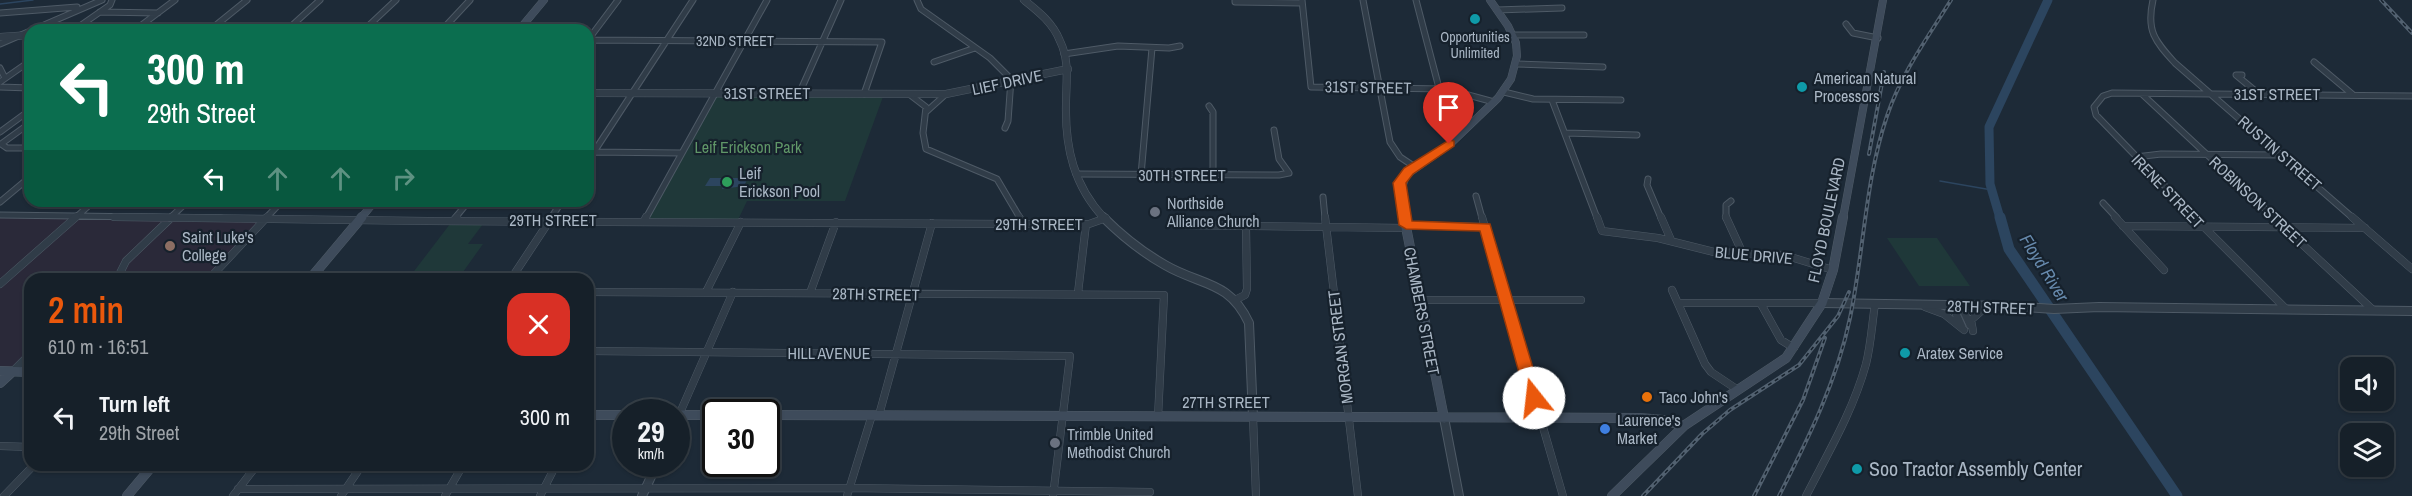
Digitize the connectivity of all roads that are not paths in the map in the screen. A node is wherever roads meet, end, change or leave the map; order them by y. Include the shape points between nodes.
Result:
1 (102, 0) edge
2 (112, 0) edge
3 (175, 0) edge
4 (247, 0) edge
5 (320, 0) edge
6 (396, 0) edge
7 (470, 0) edge
8 (544, 0) edge
9 (618, 0) edge
10 (693, 0) edge
11 (767, 0) edge
12 (842, 0) edge
13 (916, 0) edge
14 (1024, 0) edge
15 (1363, 0) edge
16 (1416, 0) edge
17 (1490, 0) edge
18 (1883, 0) edge
19 (2153, 0) edge
20 (1235, 1) edge
21 (1302, 1) edge
22 (84, 6) junction
23 (1562, 8) dead end
24 (1497, 10) junction
25 (100, 12) junction
26 (0, 13) edge
27 (158, 13) junction
28 (43, 24) edge
29 (83, 24) edge
30 (143, 24) edge
31 (217, 24) edge
32 (294, 24) edge
33 (370, 24) edge
34 (448, 24) edge
35 (524, 24) edge
36 (1845, 24) dead end
37 (24, 32) edge
38 (594, 32) edge
39 (18, 35) junction
40 (24, 35) edge
41 (1513, 35) junction
42 (1584, 35) dead end
43 (0, 37) edge
44 (1878, 38) junction
45 (594, 40) edge
46 (666, 40) junction
47 (744, 41) junction
48 (821, 42) junction
49 (0, 44) edge
50 (1180, 46) dead end
51 (975, 48) junction
52 (1152, 48) junction
53 (1064, 54) junction
54 (934, 62) dead end
55 (2314, 62) dead end
56 (1516, 64) junction
57 (24, 65) edge
58 (1604, 67) dead end
59 (0, 68) edge
60 (1068, 69) junction
61 (2242, 75) dead end
62 (3, 80) edge
63 (1012, 81) junction
64 (0, 87) edge
65 (24, 88) edge
66 (1380, 88) junction
67 (1439, 88) junction
68 (1504, 92) junction
69 (594, 93) edge
70 (631, 93) junction
71 (716, 93) junction
72 (799, 94) junction
73 (864, 94) junction
74 (909, 94) junction
75 (946, 94) junction
76 (2142, 94) junction
77 (2211, 94) junction
78 (2259, 94) junction
79 (2352, 95) junction
80 (2412, 96) edge
81 (1552, 100) junction
82 (1621, 100) dead end
83 (1494, 102) junction
84 (1209, 106) dead end
85 (926, 111) junction
86 (24, 114) edge
87 (24, 127) edge
88 (1005, 128) dead end
89 (1274, 130) dead end
90 (0, 132) edge
91 (1566, 133) junction
92 (1637, 135) dead end
93 (24, 147) edge
94 (594, 150) edge
95 (594, 152) edge
96 (682, 153) junction
97 (2208, 155) junction
98 (2282, 155) junction
99 (2136, 157) junction
100 (1415, 167) junction
101 (1076, 174) junction
102 (1141, 175) junction
103 (1213, 175) junction
104 (1648, 179) dead end
105 (24, 182) edge
106 (1476, 196) dead end
107 (1323, 197) dead end
108 (1731, 201) dead end
109 (0, 202) edge
110 (2103, 203) dead end
111 (87, 207) edge
112 (182, 207) edge
113 (276, 207) edge
114 (370, 207) edge
115 (464, 207) edge
116 (558, 207) edge
117 (0, 215) edge
118 (76, 217) junction
119 (171, 218) junction
120 (266, 218) junction
121 (360, 219) junction
122 (1106, 219) junction
123 (550, 220) junction
124 (453, 221) junction
125 (644, 221) junction
126 (741, 222) junction
127 (836, 222) junction
128 (932, 223) junction
129 (1023, 224) junction
130 (1086, 224) junction
131 (1176, 225) dead end
132 (1246, 226) junction
133 (2123, 226) junction
134 (1326, 227) junction
135 (1406, 227) junction
136 (1486, 227) junction
137 (2204, 228) junction
138 (2284, 228) junction
139 (2366, 228) junction
140 (1671, 240) junction
141 (1743, 254) junction
142 (2412, 269) edge
143 (1833, 270) junction
144 (2164, 270) dead end
145 (120, 273) edge
146 (215, 273) edge
147 (315, 273) edge
148 (515, 273) edge
149 (0, 284) edge
150 (1672, 290) dead end
151 (594, 292) edge
152 (706, 292) junction
153 (733, 292) junction
154 (810, 293) junction
155 (1078, 293) junction
156 (912, 295) junction
157 (1237, 299) junction
158 (1420, 300) junction
159 (1506, 300) junction
160 (1581, 300) dead end
161 (1678, 303) junction
162 (1822, 303) junction
163 (1761, 304) junction
164 (1875, 304) junction
165 (1916, 304) junction
166 (1956, 305) junction
167 (1987, 306) junction
168 (2286, 309) junction
169 (2373, 310) junction
170 (2412, 311) edge
171 (1794, 348) junction
172 (594, 351) edge
173 (706, 352) junction
174 (896, 353) junction
175 (24, 360) edge
176 (0, 371) edge
177 (12, 372) junction
178 (24, 372) edge
179 (0, 384) edge
180 (1738, 390) junction
181 (685, 399) edge
182 (594, 415) edge
183 (612, 415) edge
184 (780, 415) edge
185 (875, 415) junction
186 (1063, 416) junction
187 (1158, 417) junction
188 (1253, 417) junction
189 (1349, 417) junction
190 (1444, 418) junction
191 (1540, 418) junction
192 (1684, 426) junction
193 (0, 446) edge
194 (24, 447) edge
195 (28, 471) edge
196 (148, 471) edge
197 (252, 471) edge
198 (358, 471) edge
199 (460, 471) edge
200 (553, 471) edge
201 (651, 477) edge
202 (238, 489) junction
203 (848, 492) edge
204 (1150, 492) dead end
205 (344, 493) edge
206 (447, 493) edge
207 (542, 493) edge
208 (644, 493) edge
209 (1053, 493) edge
210 (4, 496) edge
211 (127, 496) edge
212 (233, 496) edge
213 (1256, 496) edge
214 (1358, 496) edge
215 (1459, 496) edge
216 (1563, 496) edge
217 (1612, 496) edge
218 (1806, 496) edge

1 - 22 street
2 - 25 street
3 - 27 street
4 - 31 street
5 - 32 street
6 - 33 street
7 - 34 street
8 - 35 main road
9 - 38 street
10 - 46 street
11 - 47 street
12 - 48 street
13 - 51 street via 921,9
14 - 53 street via 1055,30
15 - 66 street
16 - 67 street
17 - 24 main road
18 - 44 main road, FLOYD BOULEVARD
19 - 77 street, RUSTIN STREET via 2148,17 2155,38 2175,63
20 - 21 street
21 - 66 street, 31ST STREET via 1311,87
22 - 26 street
22 - 28 street
23 - 24 street
24 - 41 main road
25 - 27 street
25 - 29 street
27 - 30 street
36 - 44 street via 1853,33
37 - 39 street
39 - 40 street
39 - 43 street
39 - 49 street
41 - 42 street
41 - 56 main road
44 - 143 main road, FLOYD BOULEVARD
45 - 46 street, 32ND STREET
46 - 47 street, 32ND STREET
46 - 70 street
47 - 48 street, 32ND STREET
47 - 71 street
48 - 72 street
48 - 73 street, 32ND STREET via 882,42
50 - 52 street
51 - 54 street
51 - 63 street
52 - 53 street via 1118,46
52 - 102 street
53 - 60 street
55 - 79 street
56 - 58 street
56 - 68 main road
57 - 62 street
59 - 62 street
60 - 63 street, LIEF DRIVE
60 - 101 street via 1067,130
61 - 78 street via 2236,75
63 - 75 street, LIEF DRIVE
63 - 88 street
64 - 65 street
66 - 67 street, 31ST STREET
66 - 100 street via 1393,149
67 - 83 street, 31ST STREET
68 - 81 street
68 - 83 main road
69 - 70 street, 31ST STREET
70 - 71 street, 31ST STREET
70 - 94 street
71 - 72 street, 31ST STREET
71 - 96 street
72 - 73 street, 31ST STREET
73 - 74 street, 31ST STREET
74 - 75 street, 31ST STREET
74 - 85 street
75 - 85 street
76 - 77 street, 31ST STREET
76 - 97 street, ROBINSON STREET
76 - 99 street, IRENE STREET via 2107,94 2094,107 2108,130
77 - 78 street, 31ST STREET
77 - 98 street, RUSTIN STREET
78 - 79 street, 31ST STREET
79 - 80 street, 31ST STREET
81 - 82 street
81 - 91 street
83 - 100 main road via 1449,144
84 - 103 street via 1213,112
85 - 129 street via 926,149 997,179
86 - 90 street
87 - 93 street via 1,144 7,148
89 - 103 street, 30TH STREET via 1279,159 1289,173
91 - 92 street
91 - 140 street, BLUE DRIVE via 1602,231
95 - 96 street
96 - 125 street
97 - 98 street
97 - 99 street
97 - 138 street, ROBINSON STREET
98 - 139 street, RUSTIN STREET
99 - 137 street, IRENE STREET
100 - 135 main road, CHAMBERS STREET via 1400,183
101 - 102 street, 30TH STREET
101 - 122 street via 1088,199
102 - 103 street, 30TH STREET
104 - 140 street via 1647,185
105 - 109 street
106 - 136 street
107 - 134 street, MORGAN STREET
108 - 141 street via 1726,205 1726,218
110 - 133 street
111 - 118 street
112 - 119 street
113 - 120 street
114 - 121 main road
115 - 124 street
116 - 123 street
117 - 118 street, 29TH STREET
118 - 119 street, 29TH STREET
118 - 149 street
119 - 120 street, 29TH STREET
119 - 145 street via 121,267
120 - 121 street, 29TH STREET
120 - 146 street
121 - 124 street, 29TH STREET
121 - 147 main road
122 - 130 street, 29TH STREET
122 - 157 street via 1154,259 1215,285
123 - 124 street, 29TH STREET
123 - 125 street, 29TH STREET
123 - 148 street
125 - 126 street, 29TH STREET
126 - 127 street, 29TH STREET
126 - 152 street
127 - 128 street, 29TH STREET
127 - 154 street
128 - 129 street, 29TH STREET
128 - 156 street
129 - 130 street, 29TH STREET
130 - 155 street
131 - 132 street
132 - 134 street
132 - 157 street via 1247,288 1245,295
133 - 137 street
133 - 144 street
134 - 135 street
134 - 189 street, MORGAN STREET
135 - 136 street
135 - 158 main road, CHAMBERS STREET
136 - 159 street
137 - 138 street
137 - 168 street, IRENE STREET
138 - 139 street
138 - 169 street, ROBINSON STREET
139 - 142 street, RUSTIN STREET
140 - 141 street, BLUE DRIVE via 1705,251
141 - 143 street, BLUE DRIVE via 1794,256
143 - 162 main road, FLOYD BOULEVARD
150 - 161 street
151 - 152 street, 28TH STREET
152 - 153 street, 28TH STREET
153 - 154 street, 28TH STREET
153 - 173 street
154 - 156 street, 28TH STREET
155 - 156 street, 28TH STREET
155 - 187 street, 28TH STREET via 1164,295
156 - 174 street
157 - 188 street via 1249,323
158 - 159 street
158 - 190 main road, CHAMBERS STREET
159 - 160 street
159 - 191 street
161 - 163 street, 28TH STREET
161 - 180 street via 1705,364
162 - 163 street, 28TH STREET
162 - 164 street, 28TH STREET
162 - 171 main road, FLOYD BOULEVARD
163 - 171 street via 1781,340
164 - 165 street, 28TH STREET
164 - 218 street via 1869,347 1855,393
165 - 166 street, 28TH STREET
165 - 166 street via 1944,314 1964,330
166 - 167 street, 28TH STREET
166 - 167 street via 1973,331 1971,320
167 - 168 street, 28TH STREET
168 - 169 street, 28TH STREET
169 - 170 street, 28TH STREET
171 - 180 main road, FLOYD BOULEVARD via 1786,358
172 - 173 street, HILL AVENUE
173 - 174 street, HILL AVENUE
173 - 181 street
174 - 185 street
174 - 186 street, HILL AVENUE via 1070,356
175 - 177 street
176 - 177 main road
177 - 178 main road
177 - 179 main road
180 - 192 main road, FLOYD BOULEVARD
182 - 183 main road
184 - 185 main road, 27TH STREET
185 - 186 main road, 27TH STREET
185 - 203 street
186 - 187 main road, 27TH STREET
186 - 209 street
187 - 188 main road, 27TH STREET
188 - 189 main road, 27TH STREET
188 - 213 street
189 - 190 main road, 27TH STREET
189 - 214 street, MORGAN STREET
190 - 191 main road, 27TH STREET
190 - 215 street, CHAMBERS STREET
191 - 192 main road, 27TH STREET via 1640,418
191 - 216 street
192 - 217 main road, FLOYD BOULEVARD
193 - 194 street
195 - 210 street
196 - 211 main road
197 - 202 street
198 - 205 street
199 - 206 street
200 - 207 street
201 - 208 street
202 - 205 street
202 - 212 street
203 - 208 street
203 - 209 street
204 - 209 street
205 - 206 street
206 - 207 street
207 - 208 street

